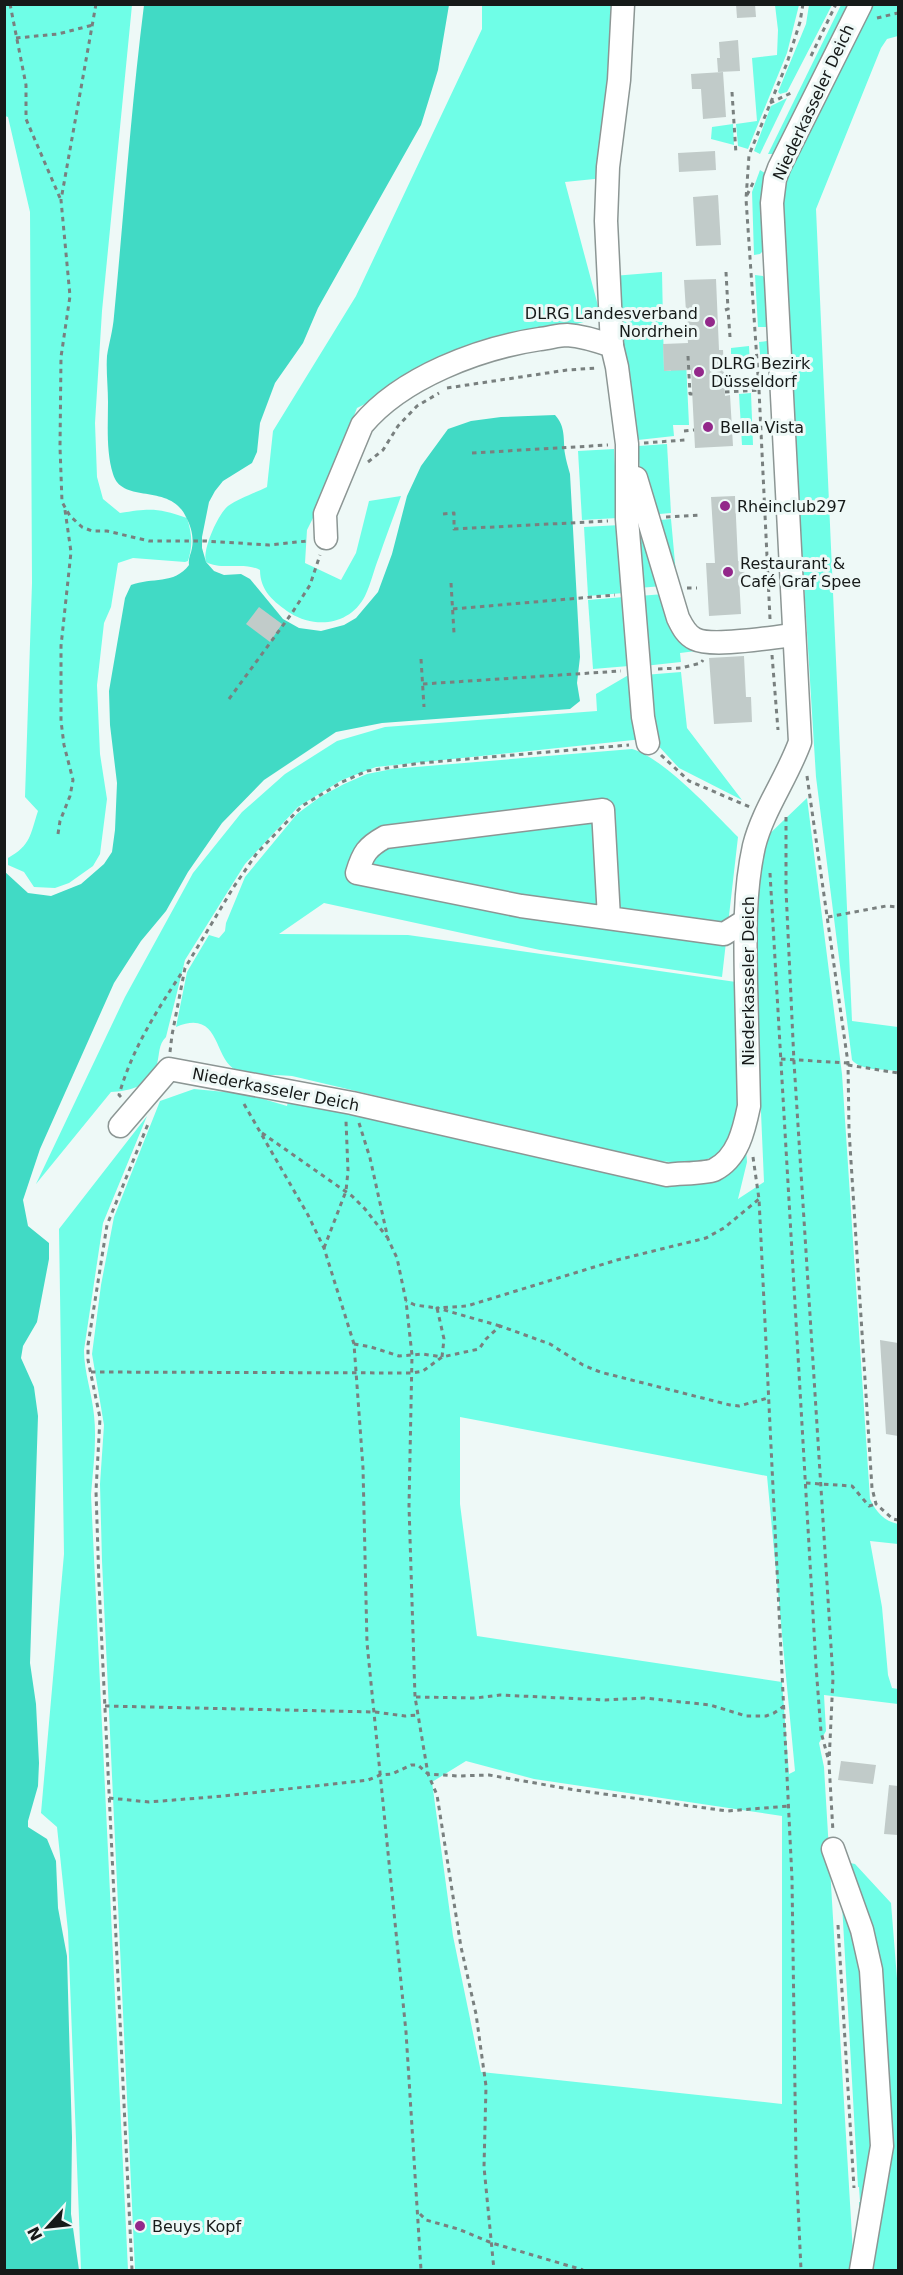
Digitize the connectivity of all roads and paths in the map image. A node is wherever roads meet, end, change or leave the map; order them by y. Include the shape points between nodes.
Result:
1 (10, 4) edge
2 (96, 4) edge
3 (623, 4) edge
4 (803, 4) edge
5 (861, 4) edge
6 (93, 26) junction
7 (16, 38) junction
8 (732, 92) dead end
9 (794, 92) dead end
10 (770, 103) junction
11 (736, 154) dead end
12 (61, 200) junction
13 (726, 272) dead end
14 (730, 337) dead end
15 (614, 356) junction
16 (688, 356) dead end
17 (759, 390) junction
18 (725, 392) dead end
19 (695, 394) dead end
20 (694, 430) dead end
21 (684, 431) dead end
22 (685, 440) dead end
23 (626, 444) junction
24 (472, 453) dead end
25 (362, 470) dead end
26 (64, 508) junction
27 (443, 514) dead end
28 (700, 515) dead end
29 (672, 517) dead end
30 (609, 520) dead end
31 (326, 538) junction
32 (451, 583) dead end
33 (618, 595) dead end
34 (453, 609) junction
35 (454, 633) dead end
36 (794, 635) junction
37 (771, 637) junction
38 (421, 659) dead end
39 (681, 668) dead end
40 (658, 669) dead end
41 (622, 671) dead end
42 (423, 684) junction
43 (229, 699) dead end
44 (424, 707) dead end
45 (779, 739) dead end
46 (648, 743) joint
47 (807, 773) dead end
48 (776, 814) junction
49 (58, 834) dead end
50 (771, 896) dead end
51 (898, 907) edge
52 (828, 917) junction
53 (609, 918) junction
54 (745, 921) junction
55 (185, 968) dead end
56 (781, 1059) junction
57 (794, 1062) junction
58 (848, 1064) junction
59 (898, 1073) edge
60 (231, 1082) junction
61 (352, 1103) junction
62 (149, 1122) dead end
63 (123, 1123) joint
64 (262, 1132) junction
65 (744, 1133) junction
66 (346, 1191) junction
67 (759, 1199) junction
68 (388, 1239) junction
69 (324, 1248) junction
70 (406, 1301) junction
71 (437, 1308) junction
72 (500, 1326) junction
73 (354, 1344) junction
74 (412, 1355) junction
75 (442, 1357) junction
76 (90, 1372) junction
77 (357, 1372) junction
78 (412, 1373) junction
79 (768, 1398) junction
80 (806, 1483) junction
81 (822, 1486) junction
82 (876, 1504) junction
83 (898, 1520) edge
84 (415, 1697) junction
85 (105, 1706) junction
86 (784, 1706) junction
87 (375, 1712) junction
88 (418, 1715) junction
89 (829, 1763) junction
90 (428, 1774) junction
91 (380, 1775) junction
92 (109, 1798) junction
93 (789, 1806) junction
94 (833, 1849) joint
95 (838, 1919) dead end
96 (854, 2188) dead end
97 (418, 2212) junction
98 (492, 2243) junction
99 (132, 2271) edge
100 (421, 2271) edge
101 (494, 2271) edge
102 (583, 2271) edge
103 (801, 2271) edge
104 (861, 2271) edge

1 - 7 path
2 - 6 path
3 - 15 street via 606,221
4 - 10 path via 787,63
5 - 36 street, Niederkasseler Deich via 779,168 772,203
6 - 7 path
6 - 12 path
7 - 12 path via 26,85 26,119
8 - 11 path
9 - 10 path
10 - 17 path via 748,155 746,199
12 - 26 path via 70,296 61,357
13 - 14 path
15 - 23 street
15 - 25 path via 567,370 448,388 417,406
15 - 31 street via 567,335 529,341 468,357 401,392 362,425 326,514
16 - 19 path via 690,394
17 - 18 path
17 - 37 path
20 - 21 path
22 - 23 path
23 - 24 path
23 - 37 street via 646,518 685,631 704,642
23 - 46 street via 627,519
26 - 31 path via 76,522 92,531 149,541 269,545
26 - 49 path via 71,552 61,646 61,721 73,780
27 - 30 path via 454,513 454,529
28 - 29 path
31 - 43 path via 309,585 277,636
32 - 34 path
33 - 34 path
34 - 35 path
36 - 37 street
36 - 48 street, Niederkasseler Deich via 800,742
37 - 45 path
38 - 42 path
39 - 40 path
41 - 42 path
42 - 44 path
46 - 48 path via 688,781
47 - 52 path
48 - 54 street, Niederkasseler Deich via 754,846
48 - 57 path via 786,890
50 - 56 path
51 - 52 path
52 - 58 path
53 - 53 street via 521,906 357,873 371,844 385,837 603,810
53 - 54 street via 724,934
54 - 65 street, Niederkasseler Deich via 749,1106
55 - 63 path via 127,1065 119,1095 125,1105
56 - 57 path
56 - 80 path
57 - 58 path
57 - 81 path
58 - 59 path
58 - 82 path via 858,1279
60 - 61 street, Niederkasseler Deich
60 - 63 street, Niederkasseler Deich via 169,1069
60 - 64 path
61 - 65 street, Niederkasseler Deich via 667,1174 713,1170 731,1156
61 - 66 path via 346,1113
61 - 68 path via 370,1158
62 - 76 path via 107,1225 88,1345
64 - 66 path
64 - 69 path
65 - 67 path via 754,1160
66 - 68 path
66 - 69 path
67 - 71 path via 706,1238 467,1305
67 - 79 path
68 - 70 path via 397,1258
69 - 73 path
70 - 71 path
70 - 74 path
71 - 72 path
71 - 75 path via 444,1339
72 - 75 path via 479,1349
72 - 79 path via 550,1344 583,1365 611,1375 730,1405
73 - 74 path via 399,1356
73 - 77 path
74 - 75 path
74 - 78 path
75 - 78 path via 423,1371
76 - 77 path
76 - 85 path via 100,1418 96,1491
77 - 78 path
77 - 87 path via 367,1643
78 - 84 path via 409,1495
79 - 86 path
80 - 81 path
80 - 89 path via 821,1732
81 - 82 path via 852,1486 869,1506
81 - 89 path via 832,1678
82 - 83 path
84 - 86 path via 654,1699 710,1705 746,1716 766,1716
84 - 88 path
85 - 87 path
85 - 92 path
86 - 93 path
87 - 88 path
87 - 91 path
88 - 90 path
89 - 94 path
90 - 91 path via 418,1765 411,1765
90 - 93 path via 489,1775 727,1811
90 - 98 path via 437,1795 486,2086 484,2167
91 - 92 path via 368,1780 224,1796 149,1802
91 - 97 path via 406,2032
92 - 99 path
93 - 103 path
94 - 104 street via 862,1930 871,1970 882,2146
95 - 96 path
97 - 98 path via 426,2220
97 - 100 path
98 - 101 path
98 - 102 path

